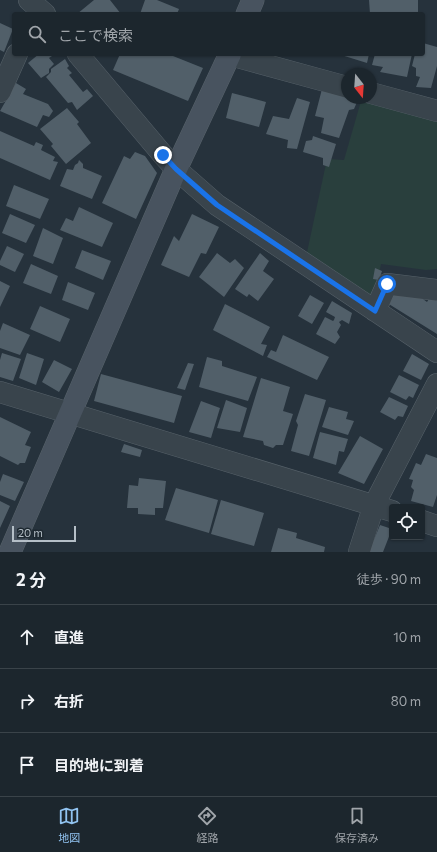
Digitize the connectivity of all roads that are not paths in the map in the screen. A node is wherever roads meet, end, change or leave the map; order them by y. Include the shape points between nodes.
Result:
1 (253, 0) edge
2 (248, 12) edge
3 (16, 56) edge
4 (80, 56) edge
5 (230, 56) edge
6 (234, 56) edge
7 (341, 85) edge
8 (0, 92) edge
9 (377, 95) edge
10 (437, 111) edge
11 (176, 169) junction
12 (437, 290) edge
13 (375, 311) junction
14 (437, 352) edge
15 (437, 384) edge
16 (0, 392) edge
17 (71, 413) junction
18 (383, 508) edge
19 (425, 522) edge
20 (437, 526) edge
21 (10, 552) edge
22 (359, 552) edge

1 - 2 street
3 - 8 street
4 - 11 street
5 - 11 street
6 - 7 street
9 - 10 street
11 - 13 street via 217,205
11 - 17 street
12 - 13 street via 387,284
13 - 14 street
15 - 18 street
16 - 17 street
17 - 18 street
17 - 21 street
18 - 22 street
19 - 20 street

